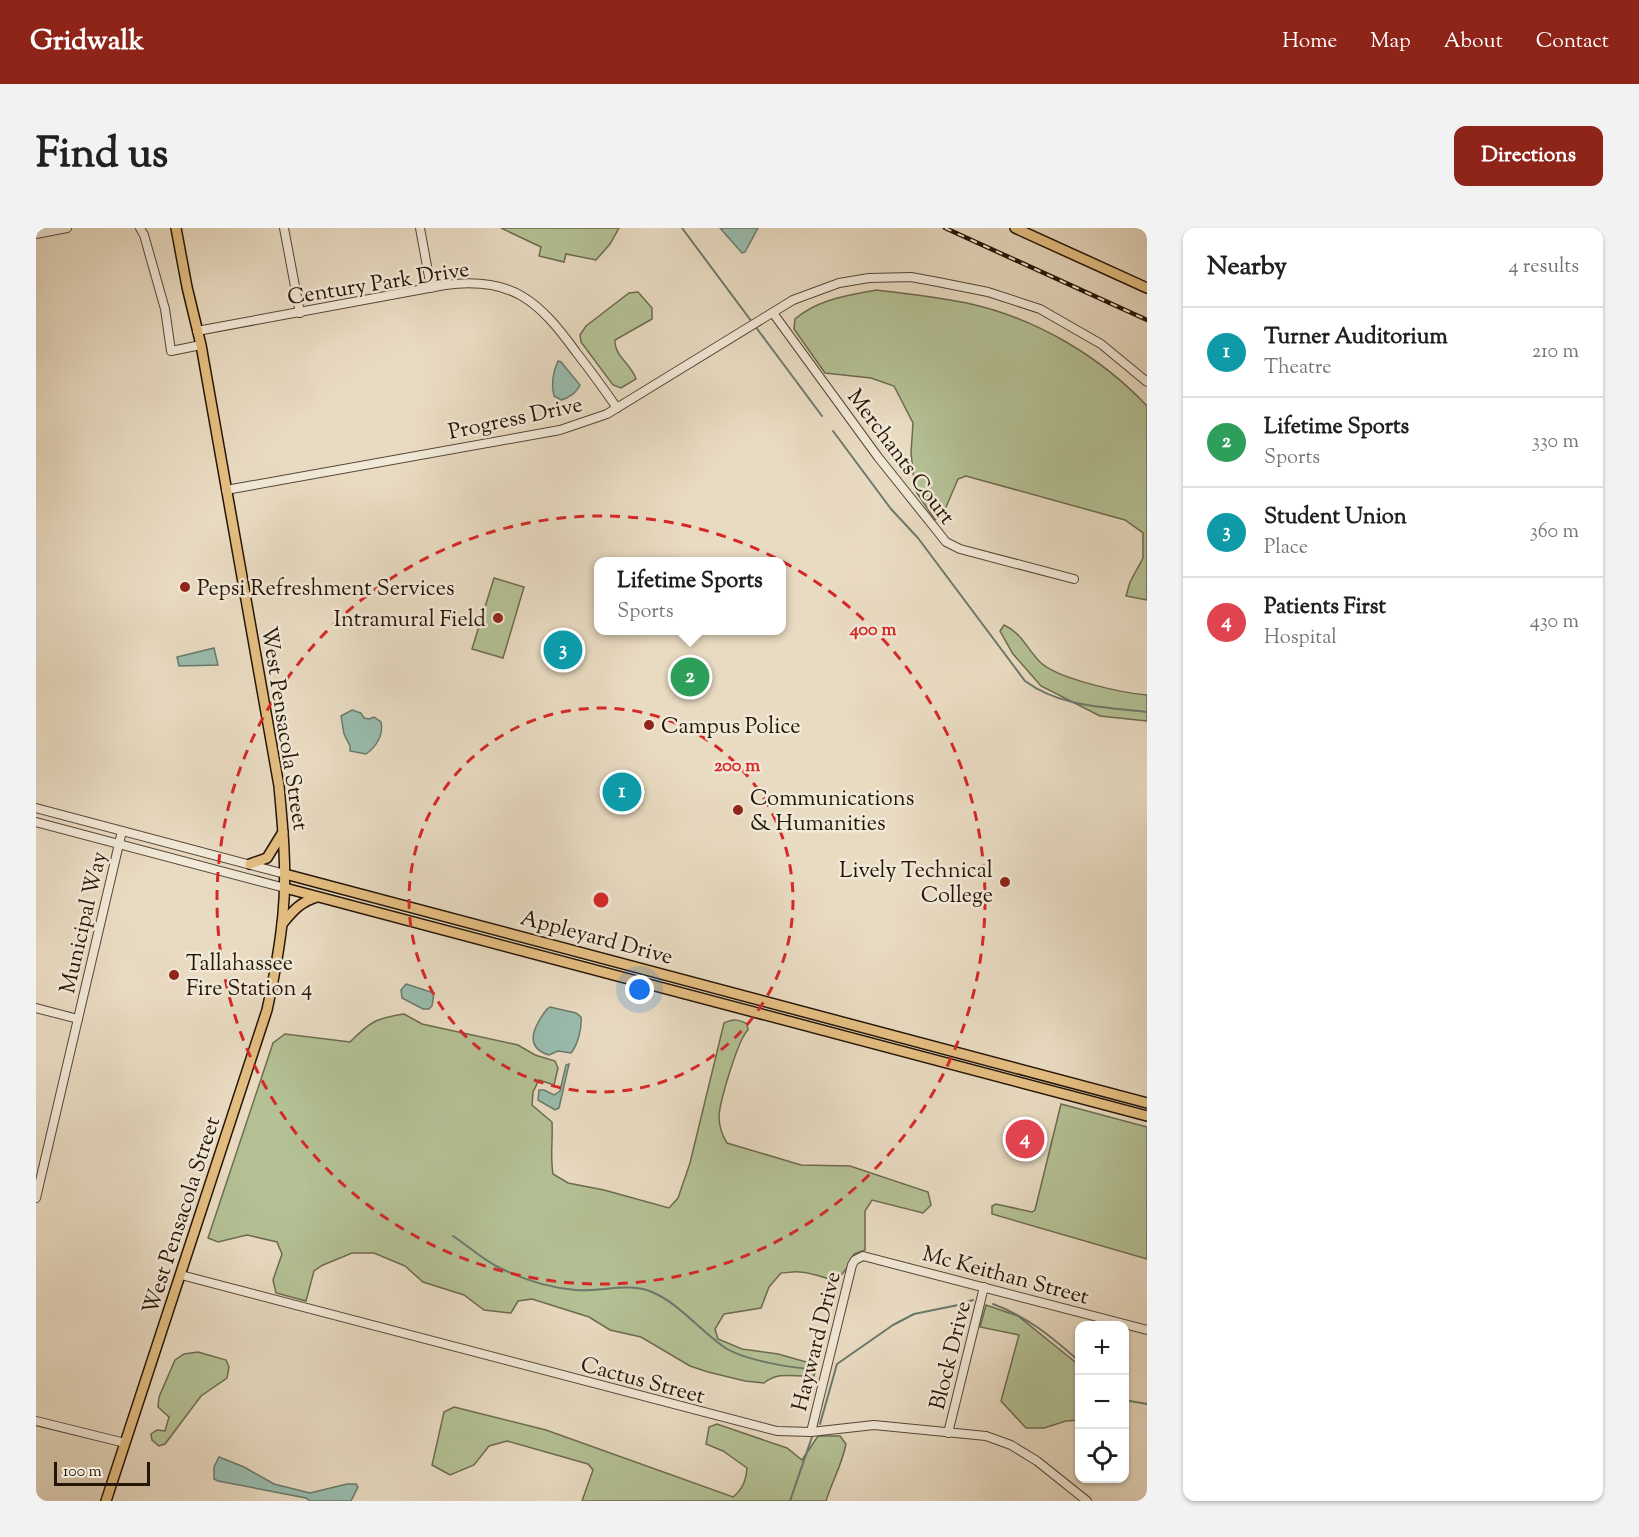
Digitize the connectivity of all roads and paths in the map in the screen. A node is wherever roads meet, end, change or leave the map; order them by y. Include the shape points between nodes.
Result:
1 (67, 228) edge
2 (140, 228) edge
3 (176, 228) edge
4 (284, 228) edge
5 (420, 228) edge
6 (1015, 228) edge
7 (36, 234) edge
8 (431, 288) junction
9 (1147, 288) edge
10 (300, 313) junction
11 (770, 314) junction
12 (197, 331) junction
13 (201, 345) junction
14 (1147, 382) edge
15 (617, 408) junction
16 (226, 490) junction
17 (1074, 579) dead end
18 (36, 808) edge
19 (36, 822) edge
20 (122, 831) junction
21 (283, 832) junction
22 (119, 844) junction
23 (250, 864) junction
24 (285, 873) junction
25 (285, 888) junction
26 (319, 897) junction
27 (453, 918) junction
28 (282, 924) junction
29 (456, 933) junction
30 (548, 944) junction
31 (545, 957) junction
32 (683, 980) junction
33 (680, 993) junction
34 (36, 1008) edge
35 (78, 1019) junction
36 (830, 1019) junction
37 (827, 1031) junction
38 (994, 1062) junction
39 (991, 1075) junction
40 (1147, 1103) edge
41 (1147, 1116) edge
42 (36, 1198) edge
43 (855, 1260) joint
44 (181, 1275) junction
45 (984, 1287) junction
46 (1147, 1330) edge
47 (36, 1421) edge
48 (811, 1432) junction
49 (948, 1433) junction
50 (125, 1443) junction
51 (106, 1501) edge
52 (1087, 1501) edge

1 - 7 street
2 - 13 street via 165,309 171,351
3 - 12 main road, West Pensacola Street
4 - 10 street
5 - 8 street
6 - 9 main road
8 - 10 street, Century Park Drive
8 - 15 street, Century Park Drive via 490,284 526,298 548,314
10 - 12 street, Century Park Drive
11 - 14 street, Progress Drive via 793,300 839,283 893,276 938,282 988,292 1040,309 1101,344
11 - 15 street, Progress Drive
11 - 17 street, Merchants Court via 946,542
12 - 13 main road, West Pensacola Street
13 - 16 main road, West Pensacola Street
15 - 16 street, Progress Drive via 560,430
16 - 21 main road, West Pensacola Street via 279,786
18 - 20 street, Appleyard Drive
19 - 22 street, Appleyard Drive
20 - 22 street, Municipal Way
20 - 23 street, Appleyard Drive
21 - 23 main road via 267,858
21 - 24 main road, West Pensacola Street
22 - 25 street, Appleyard Drive
22 - 35 street, Municipal Way
23 - 24 street, Appleyard Drive
24 - 25 main road, West Pensacola Street
24 - 27 main road, Appleyard Drive
25 - 26 main road, Appleyard Drive
25 - 28 main road, West Pensacola Street
26 - 28 main road via 301,904
26 - 29 main road, Appleyard Drive
27 - 29 street
27 - 30 main road, Appleyard Drive
28 - 44 main road, West Pensacola Street via 267,1010
29 - 31 main road, Appleyard Drive
30 - 31 street
30 - 32 main road, Appleyard Drive
31 - 33 main road, Appleyard Drive
32 - 33 street
32 - 36 main road, Appleyard Drive
33 - 37 main road, Appleyard Drive
34 - 35 street
35 - 42 street, Municipal Way
36 - 37 street
36 - 38 main road, Appleyard Drive
37 - 39 main road, Appleyard Drive
38 - 39 street
38 - 40 main road, Appleyard Drive
39 - 41 main road, Appleyard Drive
43 - 45 street, Mc Keithan Street via 863,1256
43 - 48 street, Hayward Drive
44 - 48 street, Cactus Street via 755,1427
44 - 50 main road, West Pensacola Street
45 - 46 street, Mc Keithan Street
45 - 49 street, Block Drive
47 - 50 street
48 - 49 street, Cactus Street via 874,1425
49 - 52 street, Cactus Street via 986,1436 1011,1445
50 - 51 main road, West Pensacola Street

